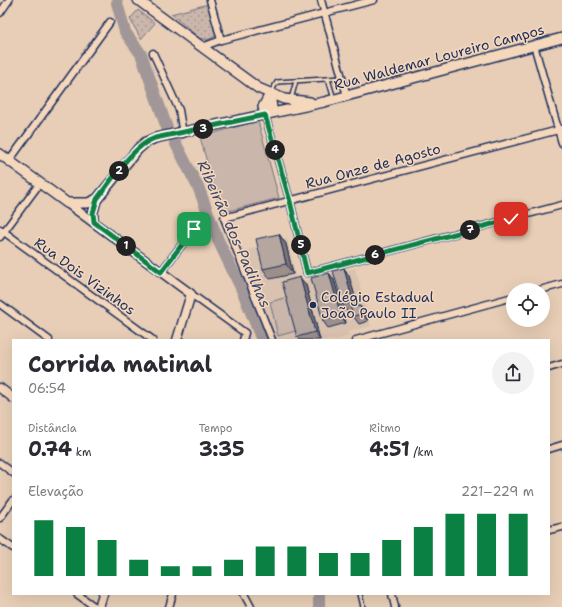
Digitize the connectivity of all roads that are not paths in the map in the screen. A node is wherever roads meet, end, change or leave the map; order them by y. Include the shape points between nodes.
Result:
1 (10, 0) edge
2 (138, 0) edge
3 (210, 0) edge
4 (321, 0) edge
5 (374, 0) edge
6 (0, 13) edge
7 (324, 13) junction
8 (110, 22) dead end
9 (562, 38) edge
10 (221, 40) junction
11 (534, 46) junction
12 (202, 47) junction
13 (153, 53) dead end
14 (343, 78) junction
15 (328, 79) junction
16 (296, 81) junction
17 (270, 94) junction
18 (347, 96) junction
19 (334, 99) junction
20 (290, 100) junction
21 (324, 102) junction
22 (265, 115) junction
23 (560, 129) edge
24 (183, 134) junction
25 (562, 142) edge
26 (0, 154) edge
27 (9, 161) junction
28 (40, 183) junction
29 (97, 199) junction
30 (290, 201) junction
31 (67, 203) junction
32 (562, 206) edge
33 (94, 222) junction
34 (200, 222) dead end
35 (1, 233) edge
36 (161, 272) junction
37 (562, 284) edge
38 (550, 287) edge
39 (191, 294) junction
40 (506, 299) edge
41 (0, 304) edge
42 (48, 339) edge
43 (152, 339) edge
44 (177, 339) edge
45 (243, 339) edge
46 (272, 339) edge
47 (360, 339) edge
48 (562, 364) edge
49 (550, 368) edge
50 (0, 388) edge
51 (12, 397) edge
52 (562, 445) edge
53 (550, 449) edge
54 (0, 464) edge
55 (12, 472) edge
56 (12, 501) edge
57 (0, 518) edge
58 (562, 527) edge
59 (550, 530) edge
60 (0, 539) edge
61 (12, 547) edge
62 (78, 595) edge
63 (103, 595) edge
64 (173, 595) edge
65 (245, 595) edge
66 (360, 595) edge
67 (392, 595) edge
68 (95, 607) edge
69 (99, 607) edge
70 (169, 607) edge
71 (251, 607) edge
72 (363, 607) edge
73 (395, 607) edge

1 - 6 street
2 - 12 main road, Rua Waldemar Loureiro Campos
3 - 10 street
4 - 7 street
5 - 7 street
7 - 10 street
7 - 14 street
8 - 27 street
9 - 11 main road, Rua Waldemar Loureiro Campos
10 - 12 street
11 - 18 main road, Rua Waldemar Loureiro Campos
11 - 23 street
12 - 17 main road, Rua Waldemar Loureiro Campos
13 - 24 street via 178,110
14 - 15 lane
14 - 18 street
15 - 16 lane
15 - 19 lane
16 - 17 lane via 277,82
16 - 20 lane
17 - 20 main road, Rua Waldemar Loureiro Campos
17 - 22 main road via 263,107
18 - 19 main road, Rua Waldemar Loureiro Campos
19 - 21 main road, Rua Waldemar Loureiro Campos
20 - 21 main road, Rua Waldemar Loureiro Campos
21 - 22 main road, Rua Waldemar Loureiro Campos
22 - 24 main road, Rua Waldemar Loureiro Campos
22 - 30 street
23 - 25 street
23 - 30 street, Rua Onze de Agosto
24 - 29 main road, Rua Waldemar Loureiro Campos via 155,138 141,146
26 - 27 main road
27 - 28 main road
28 - 31 main road
28 - 35 street
29 - 31 main road via 88,203
29 - 33 street via 93,213
30 - 32 street via 307,273
30 - 46 street, Rua Onze de Agosto via 224,218
31 - 33 street
33 - 36 street
34 - 36 street
35 - 43 street, Rua Dois Vizinhos
36 - 39 street
37 - 38 street
39 - 44 street
39 - 45 street via 245,333
40 - 47 street
41 - 42 street
48 - 49 street
50 - 51 street
52 - 53 street
54 - 55 street
56 - 57 street
58 - 59 street
60 - 61 street
62 - 68 street
63 - 69 street
64 - 70 street
65 - 71 street
66 - 72 lane
67 - 73 street

